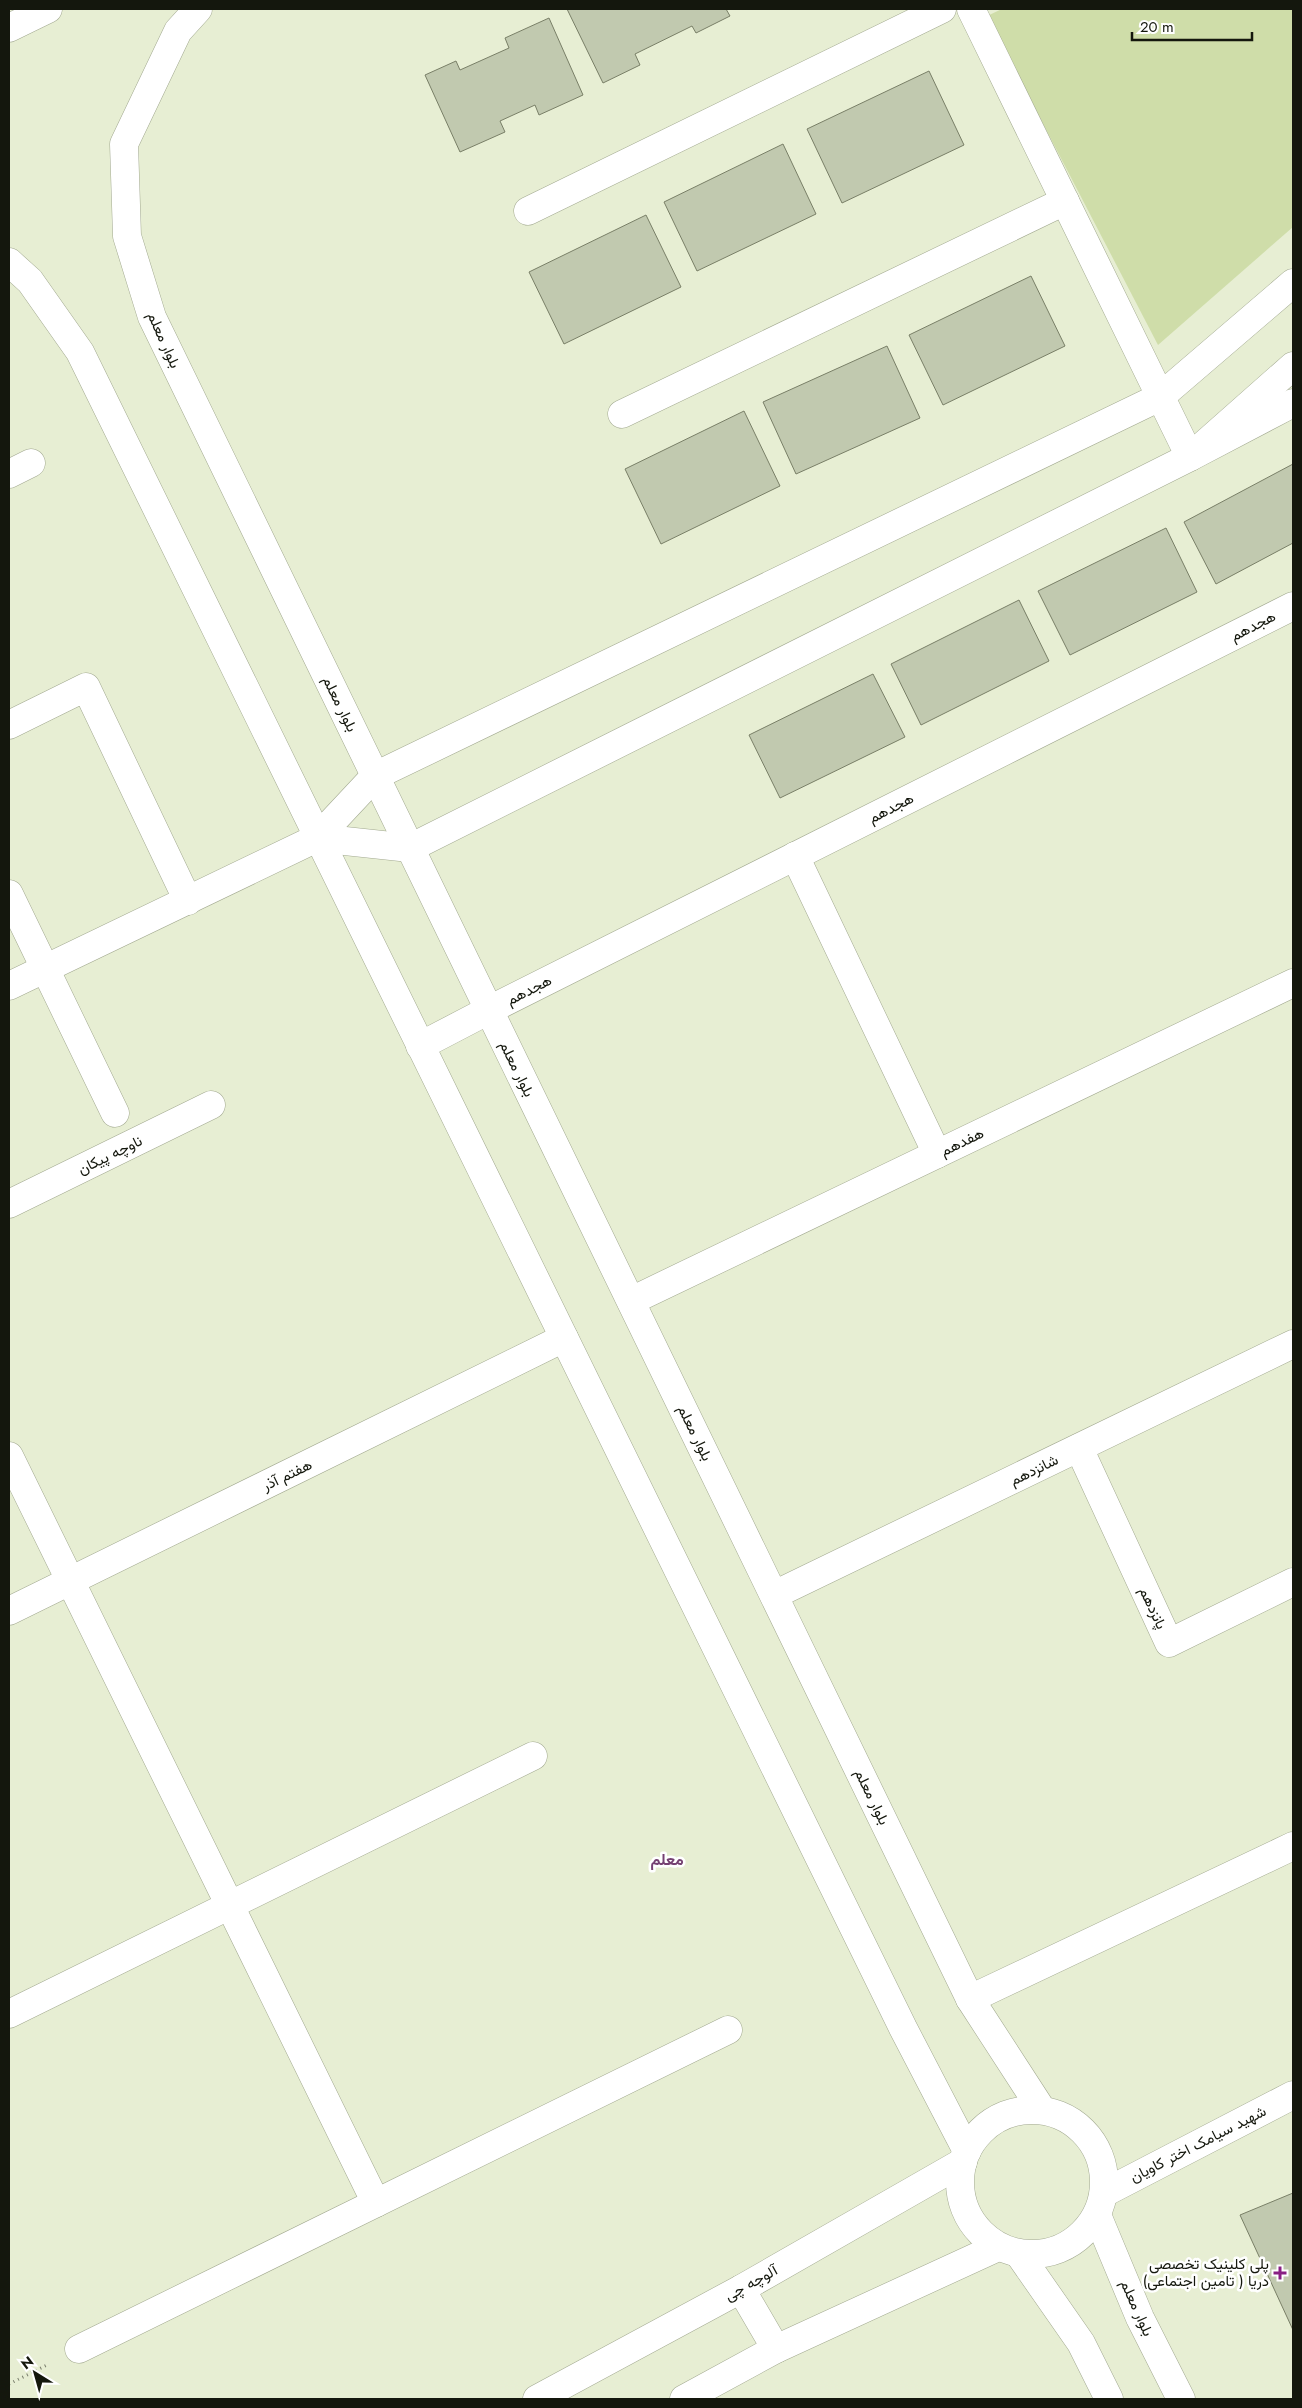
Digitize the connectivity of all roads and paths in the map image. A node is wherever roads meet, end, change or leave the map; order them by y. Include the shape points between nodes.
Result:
1 (48, 9) edge
2 (198, 9) edge
3 (942, 9) edge
4 (971, 9) edge
5 (9, 28) edge
6 (1065, 201) junction
7 (528, 211) dead end
8 (9, 262) edge
9 (1293, 283) edge
10 (1293, 366) edge
11 (1160, 397) junction
12 (1293, 403) edge
13 (622, 414) dead end
14 (1190, 457) junction
15 (1293, 606) edge
16 (9, 725) edge
17 (375, 776) junction
18 (316, 838) junction
19 (410, 848) junction
20 (795, 856) junction
21 (9, 894) edge
22 (188, 901) junction
23 (45, 969) junction
24 (1293, 983) edge
25 (9, 986) edge
26 (489, 1010) junction
27 (420, 1046) junction
28 (211, 1105) dead end
29 (116, 1113) dead end
30 (937, 1154) junction
31 (9, 1204) edge
32 (631, 1301) junction
33 (564, 1338) junction
34 (1293, 1344) edge
35 (1079, 1448) junction
36 (9, 1456) edge
37 (70, 1581) junction
38 (1293, 1582) edge
39 (774, 1595) junction
40 (9, 1612) edge
41 (534, 1756) dead end
42 (1293, 1846) edge
43 (229, 1905) junction
44 (970, 1999) junction
45 (9, 2014) edge
46 (728, 2030) dead end
47 (1293, 2095) edge
48 (1042, 2110) junction
49 (965, 2157) junction
50 (376, 2203) junction
51 (1100, 2204) junction
52 (1008, 2250) junction
53 (741, 2289) junction
54 (78, 2349) joint
55 (776, 2349) junction
56 (9, 2384) edge
57 (537, 2399) edge
58 (684, 2399) edge
59 (1109, 2399) edge
60 (1182, 2399) edge

1 - 5 street
2 - 17 street, بلوار معلم via 178,31 124,144 127,236 152,317
3 - 7 street
4 - 6 street
6 - 11 street
6 - 13 street
8 - 18 street via 30,281 80,352
9 - 11 street
10 - 14 street
11 - 14 street
11 - 17 street
12 - 14 street
14 - 19 street
15 - 20 street, هجدهم
16 - 22 street via 86,687
17 - 18 street
17 - 19 street, بلوار معلم
18 - 19 street
18 - 22 street
18 - 27 street
19 - 26 street, بلوار معلم
20 - 26 street, هجدهم
20 - 30 street
21 - 23 street
22 - 23 street
23 - 25 street
23 - 29 street
24 - 30 street, هفدهم
26 - 27 street, هجدهم
26 - 32 street, بلوار معلم
27 - 33 street
28 - 31 street, ناوچه پیکان
30 - 32 street, هفدهم
32 - 39 street, بلوار معلم
33 - 37 street, هفتم آذر
33 - 49 street
34 - 35 street, شانزدهم
35 - 38 street, پانزدهم via 1169,1643
35 - 39 street, شانزدهم
36 - 37 street
37 - 40 street, هفتم آذر
37 - 43 street
39 - 44 street, بلوار معلم
41 - 43 street
42 - 44 street
43 - 45 street
43 - 50 street
44 - 48 street, بلوار معلم
46 - 50 street
47 - 51 street, شهید سیامک اختر کاویان
48 - 49 street via 1019,2111 998,2118 980,2132
48 - 51 street via 1064,2117 1083,2130 1096,2148 1104,2170
49 - 52 street via 960,2172 961,2194 967,2215 980,2233
49 - 53 street, آلوچه چی
50 - 54 street
51 - 52 street via 1083,2234 1064,2247 1042,2254
51 - 60 street, بلوار معلم via 1140,2318
52 - 55 street
52 - 59 street via 1081,2343
53 - 55 street
53 - 57 street, آلوچه چی
54 - 56 path
55 - 58 street

